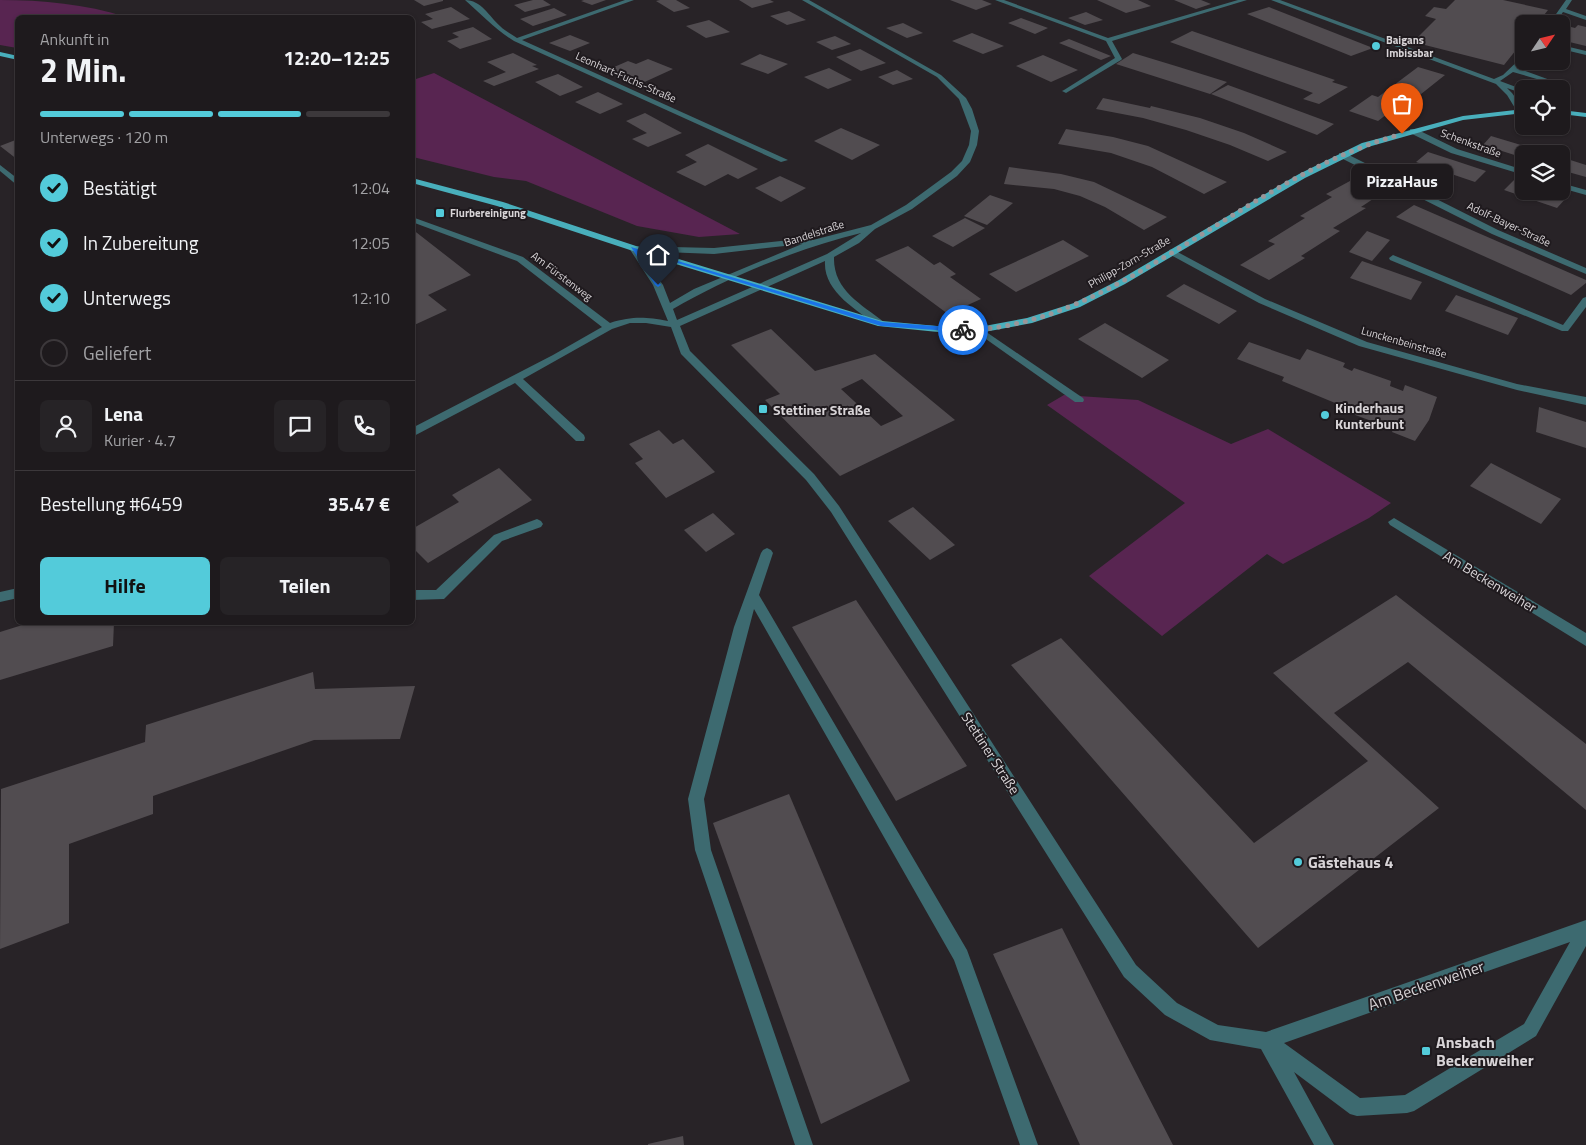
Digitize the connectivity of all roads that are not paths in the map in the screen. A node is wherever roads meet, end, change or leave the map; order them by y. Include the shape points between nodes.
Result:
1 (468, 0) edge
2 (631, 0) edge
3 (805, 0) edge
4 (998, 0) edge
5 (1244, 0) edge
6 (1274, 0) edge
7 (1569, 0) edge
8 (1562, 10) junction
9 (1558, 15) edge
10 (1586, 18) edge
11 (516, 40) junction
12 (1108, 40) junction
13 (1570, 49) edge
14 (1586, 53) edge
15 (0, 54) edge
16 (15, 57) edge
17 (1515, 66) edge
18 (1512, 69) junction
19 (1547, 80) dead end
20 (1495, 81) junction
21 (1515, 89) edge
22 (1066, 91) dead end
23 (1515, 101) edge
24 (1515, 112) edge
25 (1570, 113) edge
26 (1586, 115) edge
27 (1413, 131) junction
28 (1342, 155) junction
29 (784, 160) dead end
30 (0, 167) edge
31 (1515, 171) edge
32 (15, 181) edge
33 (415, 181) edge
34 (1570, 188) edge
35 (1586, 193) edge
36 (415, 220) edge
37 (874, 226) junction
38 (821, 240) junction
39 (633, 248) junction
40 (1172, 252) junction
41 (830, 256) junction
42 (1393, 258) dead end
43 (1586, 271) edge
44 (729, 277) junction
45 (760, 286) junction
46 (1586, 300) edge
47 (668, 308) junction
48 (881, 324) junction
49 (674, 325) junction
50 (609, 327) junction
51 (979, 330) junction
52 (516, 378) junction
53 (1079, 400) dead end
54 (1586, 401) edge
55 (415, 431) edge
56 (580, 438) dead end
57 (1394, 522) dead end
58 (537, 524) dead end
59 (767, 553) dead end
60 (15, 594) edge
61 (415, 595) edge
62 (752, 596) junction
63 (0, 597) edge
64 (1586, 640) edge
65 (1586, 929) edge
66 (1266, 1041) junction
67 (804, 1145) edge
68 (1030, 1145) edge
69 (1325, 1145) edge

1 - 11 street, Leonhart-Fuchs-Straße
2 - 11 street
3 - 37 street, Bandelstraße via 939,76 962,98 973,120 973,146 966,162 909,207
4 - 12 street
5 - 12 street
6 - 20 street
7 - 8 street
8 - 9 street
8 - 10 street
11 - 29 street, Leonhart-Fuchs-Straße
12 - 22 street via 1119,59
13 - 14 street
15 - 16 main road
17 - 18 street
18 - 19 street
18 - 20 street
20 - 21 street
20 - 23 street
24 - 27 main road, Philipp-Zorn-Straße via 1463,118
25 - 26 main road
27 - 28 main road, Philipp-Zorn-Straße
27 - 31 street, Schenkstraße via 1454,151
28 - 40 main road, Philipp-Zorn-Straße
28 - 43 street, Adolf-Bayer-Straße via 1495,232
30 - 32 street
33 - 39 main road via 500,204
34 - 35 street
36 - 50 street, Am Fürstenweg via 520,259
37 - 38 street, Bandelstraße
37 - 41 street
38 - 39 street via 714,251
38 - 44 street, Bandelstraße
39 - 44 main road
39 - 47 street, Stettiner Straße via 661,291
40 - 51 main road, Philipp-Zorn-Straße via 1078,305 1029,321
40 - 54 street, Lunckenbeinstraße via 1262,301 1363,344 1517,387
41 - 45 street
41 - 48 street via 828,266 836,288
42 - 46 street via 1565,329
44 - 45 main road, Philipp-Zorn-Straße
44 - 47 street
45 - 48 main road, Philipp-Zorn-Straße
45 - 49 street
47 - 49 street, Stettiner Straße
48 - 51 main road, Philipp-Zorn-Straße
49 - 50 street via 629,320
49 - 66 street, Stettiner Straße via 686,352 699,368 810,478 835,509 1130,971 1170,1009 1216,1034
50 - 52 street
51 - 53 street
52 - 55 street
52 - 56 street
57 - 64 street, Am Beckenweiher
58 - 61 street via 498,538 439,595
59 - 62 street
60 - 63 street
62 - 67 street via 696,799 703,850
62 - 68 street via 961,956
65 - 66 street, Am Beckenweiher
65 - 66 street via 1530,1030 1407,1104 1357,1107
66 - 69 street

